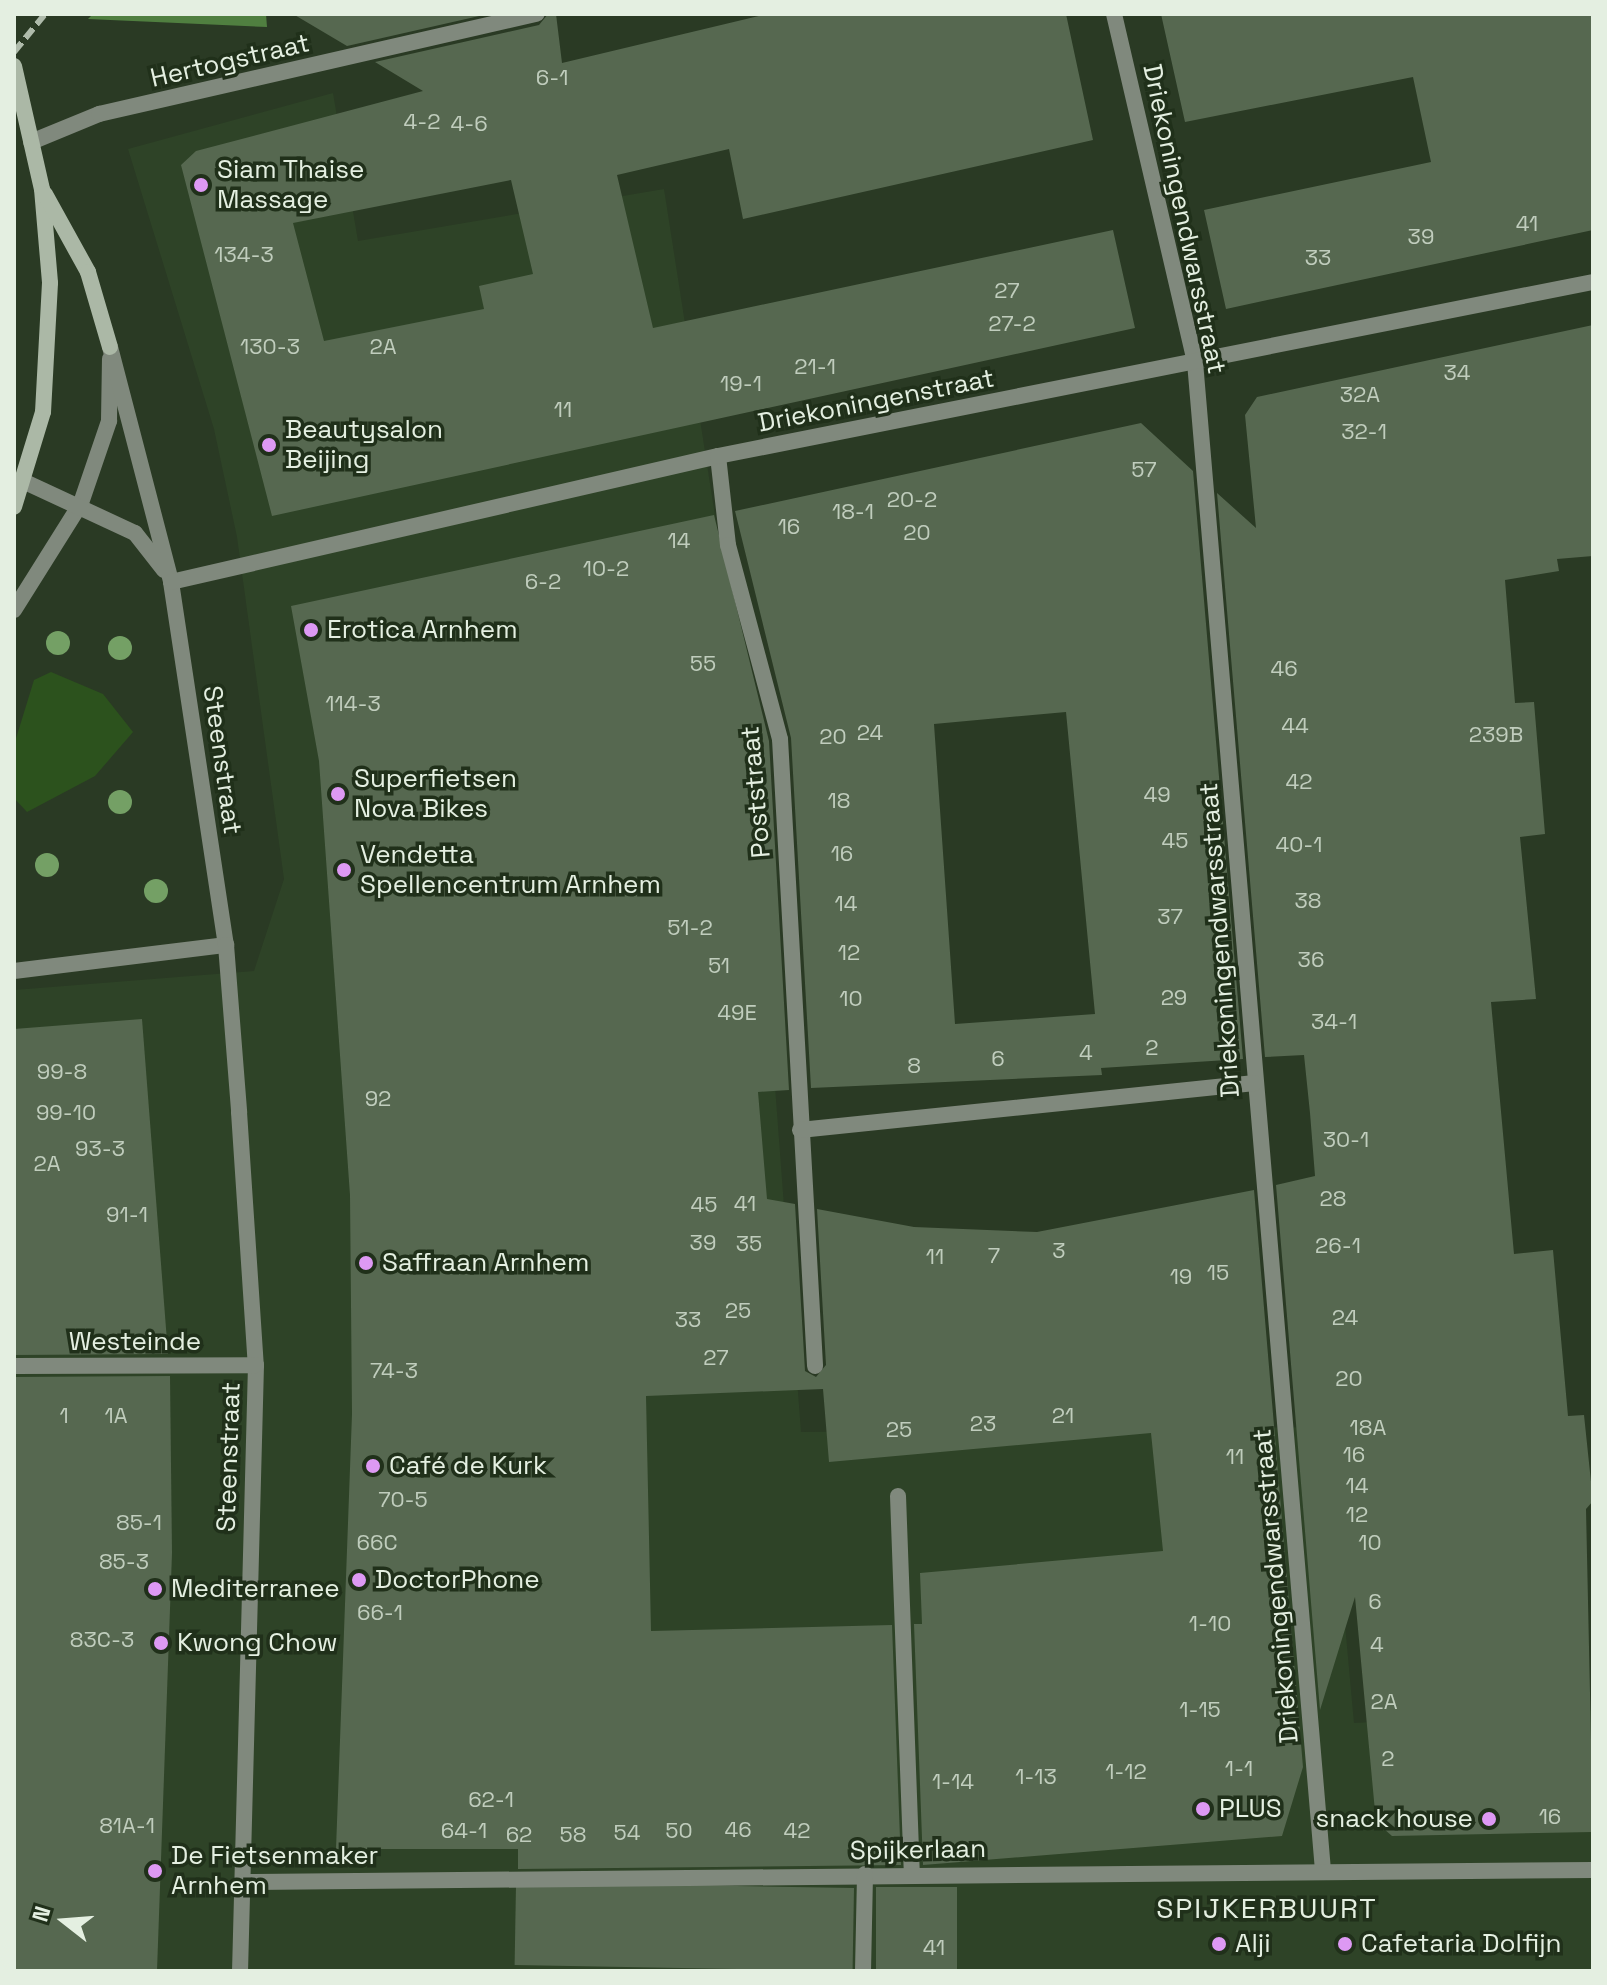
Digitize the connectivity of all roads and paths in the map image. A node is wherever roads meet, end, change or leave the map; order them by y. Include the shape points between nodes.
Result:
1 (537, 14) edge
2 (1114, 14) edge
3 (14, 66) edge
4 (31, 142) junction
5 (42, 189) junction
6 (1593, 282) edge
7 (110, 347) junction
8 (1195, 362) junction
9 (718, 456) junction
10 (25, 482) junction
11 (81, 503) junction
12 (14, 507) edge
13 (171, 582) junction
14 (14, 610) edge
15 (226, 945) junction
16 (14, 971) edge
17 (1255, 1083) junction
18 (800, 1130) junction
19 (256, 1365) junction
20 (14, 1366) edge
21 (815, 1366) dead end
22 (898, 1496) dead end
23 (1593, 1870) edge
24 (1323, 1871) junction
25 (865, 1874) junction
26 (912, 1874) junction
27 (243, 1882) junction
28 (240, 1971) edge
29 (863, 1971) edge

1 - 4 street, Hertogstraat via 99,114
2 - 8 street, Driekoningendwarsstraat
3 - 4 main road
4 - 5 main road
5 - 7 main road via 88,272
5 - 10 main road via 48,352
6 - 8 street, Driekoningenstraat
7 - 11 street via 109,421
7 - 13 street, Steenstraat
8 - 9 street, Driekoningenstraat
8 - 17 street, Driekoningendwarsstraat
9 - 13 street, Driekoningenstraat
9 - 18 street, Poststraat via 728,545 780,739
10 - 11 street, Steenstraat
10 - 12 main road
11 - 13 street, Steenstraat via 135,533
11 - 14 street
13 - 15 street, Steenstraat
15 - 16 street
15 - 19 street, Steenstraat
17 - 18 street
17 - 24 street, Driekoningendwarsstraat
18 - 21 street, Poststraat
19 - 20 street, Westeinde
19 - 27 street, Steenstraat
22 - 26 street
23 - 24 street, Spijkerlaan
24 - 26 street, Spijkerlaan
25 - 26 street, Spijkerlaan
25 - 27 street, Spijkerlaan
25 - 29 street
27 - 28 street, Steenstraat

